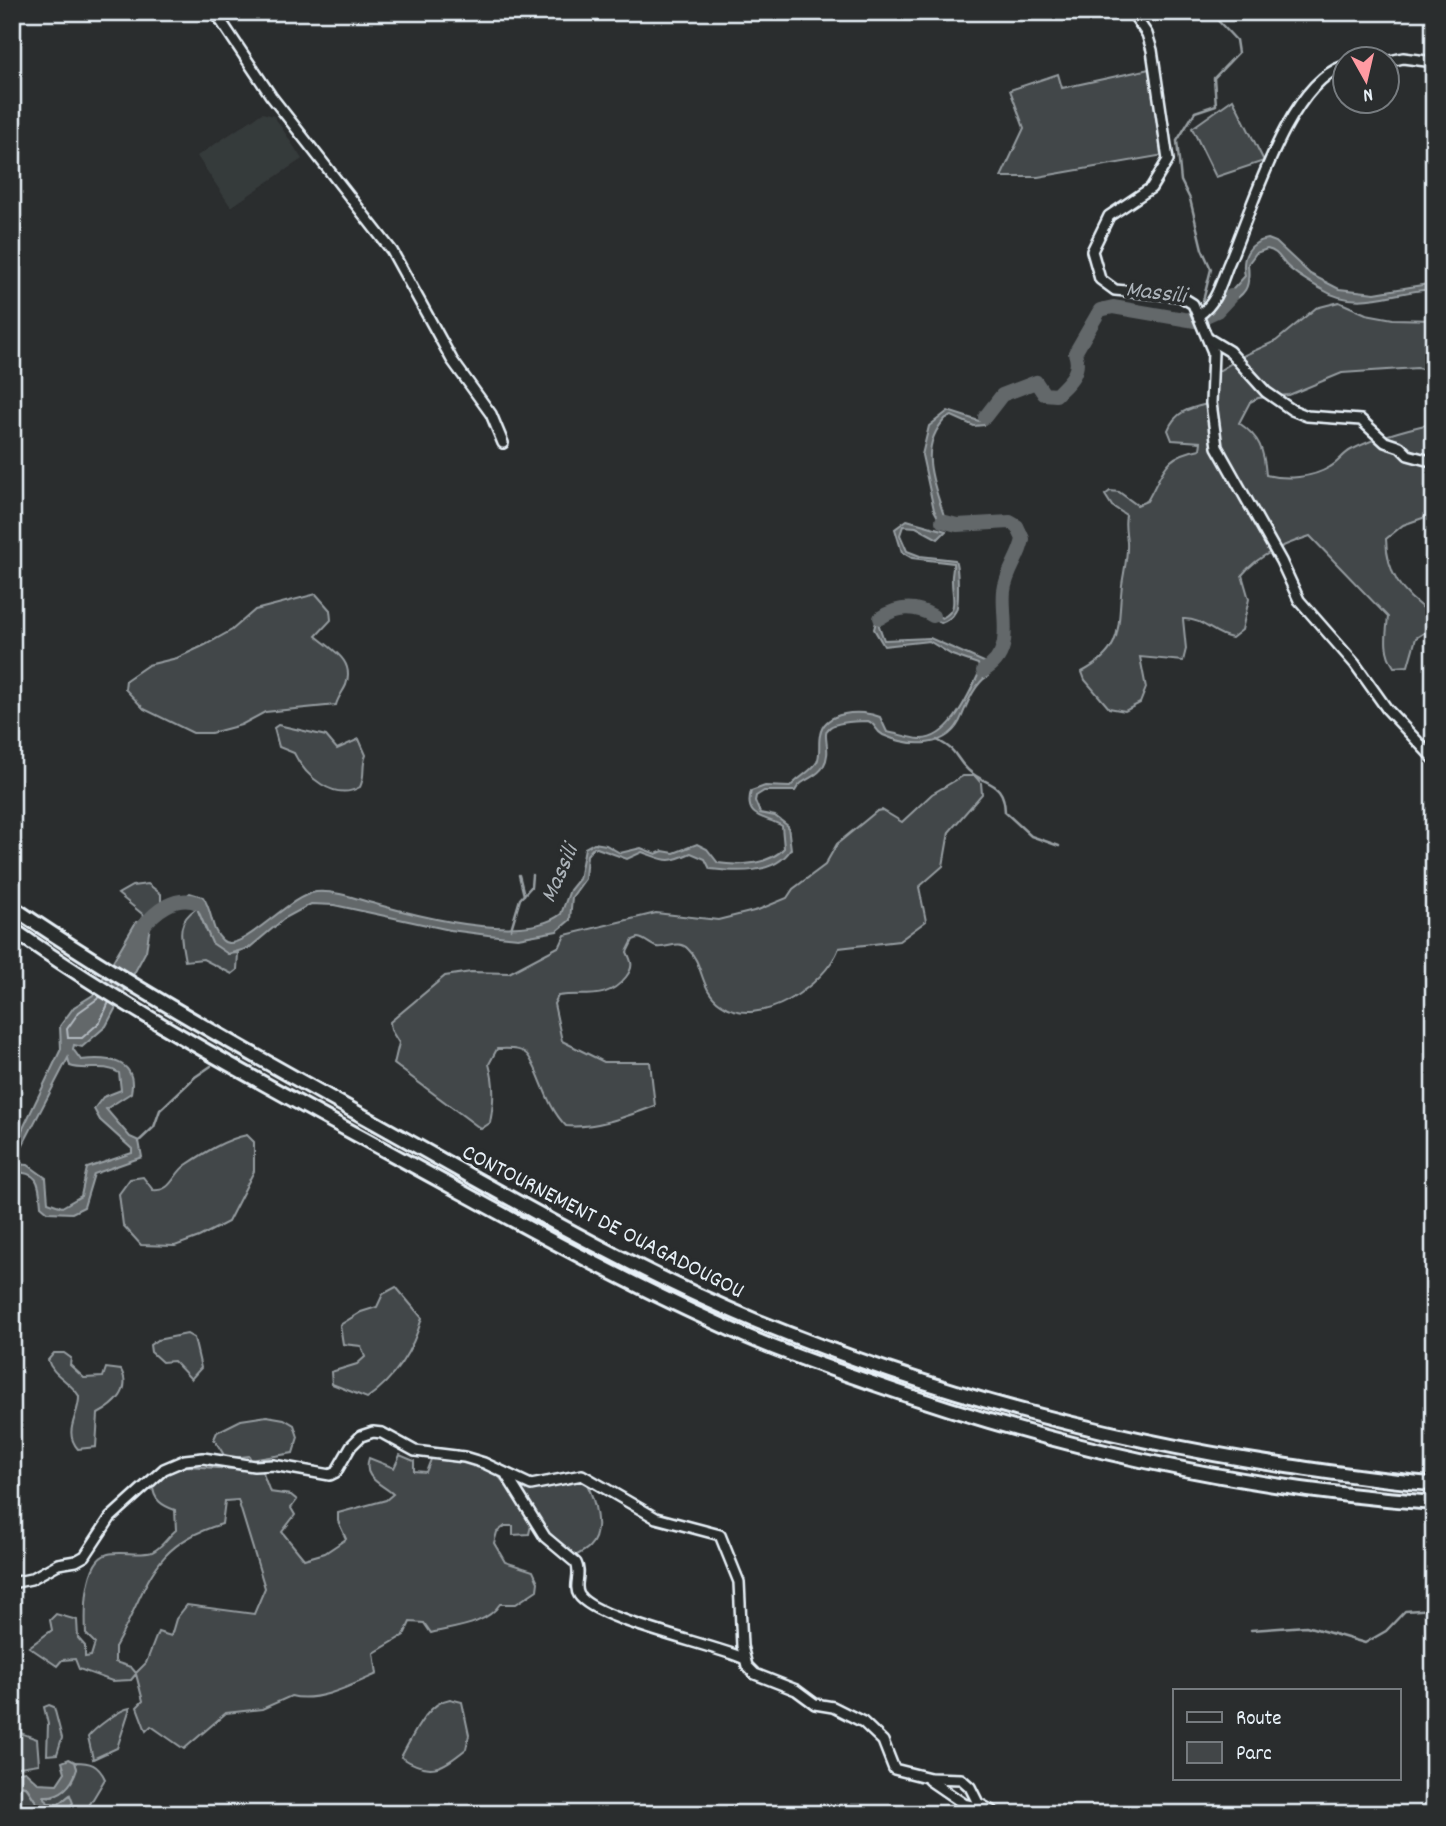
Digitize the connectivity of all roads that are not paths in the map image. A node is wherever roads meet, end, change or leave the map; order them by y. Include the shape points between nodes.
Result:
1 (215, 12) edge
2 (1132, 12) edge
3 (1400, 59) edge
4 (1434, 62) edge
5 (1330, 72) edge
6 (1199, 315) junction
7 (1209, 339) junction
8 (503, 443) dead end
9 (1434, 462) edge
10 (1434, 759) edge
11 (12, 907) edge
12 (12, 929) edge
13 (506, 1474) junction
14 (1434, 1484) edge
15 (1434, 1503) edge
16 (12, 1583) edge
17 (743, 1658) junction
18 (924, 1777) junction
19 (993, 1812) edge

1 - 8 street via 271,96 393,251 452,360 491,414
2 - 6 street via 1152,50 1168,160 1151,188 1109,216 1092,251 1100,279 1107,286 1180,296 1194,304
3 - 4 street
5 - 6 street via 1302,101 1264,173 1215,297
6 - 7 street
7 - 9 street via 1229,351 1266,392 1292,410 1307,416 1361,420 1385,442
7 - 10 street via 1217,447 1299,600
11 - 14 highway, CONTOURNEMENT DE OUAGADOUGOU via 129,985 228,1043 531,1210 753,1319 948,1389 1062,1422 1232,1458
12 - 15 highway, CONTOURNEMENT DE OUAGADOUGOU via 93,986 204,1052 633,1284 720,1325 980,1419 1119,1457 1231,1478
13 - 16 street via 464,1457 415,1451 373,1432 361,1436 330,1475 273,1465 185,1460 164,1469 110,1517 85,1556
13 - 17 street via 545,1537 576,1563 577,1589 586,1602 633,1624
13 - 17 street via 531,1485 582,1475 656,1518 720,1535 741,1589
17 - 18 street via 755,1674 863,1722 883,1741 894,1769
18 - 19 street via 964,1804
18 - 19 street via 966,1782 978,1803

